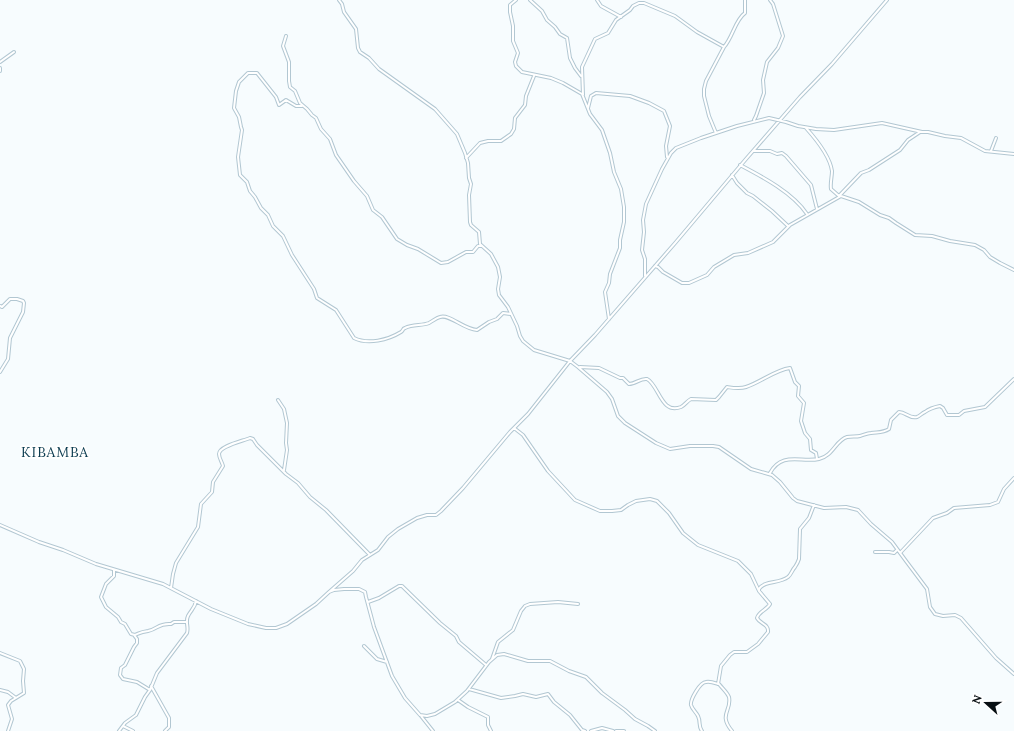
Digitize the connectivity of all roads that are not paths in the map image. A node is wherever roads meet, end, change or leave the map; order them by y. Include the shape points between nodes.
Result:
1 (339, 0) edge
2 (516, 0) edge
3 (530, 0) edge
4 (597, 0) edge
5 (745, 0) edge
6 (770, 0) edge
7 (887, 0) edge
8 (621, 17) junction
9 (286, 36) dead end
10 (724, 47) junction
11 (14, 52) dead end
12 (0, 62) edge
13 (527, 74) junction
14 (534, 76) junction
15 (582, 77) junction
16 (532, 81) junction
17 (583, 95) junction
18 (302, 106) junction
19 (588, 109) junction
20 (756, 117) junction
21 (757, 120) junction
22 (780, 120) junction
23 (753, 121) junction
24 (805, 127) junction
25 (922, 132) junction
26 (716, 133) junction
27 (996, 138) dead end
28 (753, 151) junction
29 (991, 151) junction
30 (1014, 154) edge
31 (466, 158) junction
32 (667, 159) junction
33 (740, 165) junction
34 (732, 175) junction
35 (839, 196) junction
36 (817, 209) junction
37 (807, 214) junction
38 (789, 226) junction
39 (482, 246) junction
40 (654, 267) junction
41 (1014, 270) edge
42 (645, 278) junction
43 (0, 306) edge
44 (512, 314) junction
45 (609, 319) junction
46 (570, 361) junction
47 (578, 367) junction
48 (0, 372) edge
49 (1014, 379) edge
50 (278, 400) dead end
51 (514, 428) junction
52 (817, 459) junction
53 (284, 471) junction
54 (769, 474) junction
55 (1014, 478) edge
56 (814, 505) junction
57 (0, 525) edge
58 (897, 550) junction
59 (875, 552) dead end
60 (900, 553) junction
61 (370, 555) junction
62 (114, 570) junction
63 (171, 588) junction
64 (759, 591) junction
65 (329, 592) junction
66 (196, 600) junction
67 (368, 602) junction
68 (578, 604) dead end
69 (187, 622) junction
70 (134, 635) junction
71 (364, 646) dead end
72 (0, 653) edge
73 (492, 659) junction
74 (387, 662) junction
75 (486, 666) junction
76 (1014, 674) edge
77 (718, 684) junction
78 (151, 686) junction
79 (469, 689) junction
80 (0, 690) edge
81 (150, 690) junction
82 (16, 698) junction
83 (458, 700) junction
84 (421, 715) junction
85 (123, 726) junction
86 (8, 731) edge
87 (119, 731) edge
88 (133, 731) edge
89 (165, 731) edge
90 (434, 731) edge
91 (491, 731) edge
92 (585, 731) edge
93 (591, 731) edge
94 (613, 731) edge
95 (616, 731) edge
96 (624, 731) edge
97 (655, 731) edge
98 (702, 731) edge
99 (732, 731) edge

1 - 31 street via 356,29 359,50 438,112 456,132
2 - 13 street via 510,6 513,41 518,53 515,64 520,71
3 - 15 street via 560,34 566,37 571,61
4 - 8 street via 601,6
5 - 10 street via 745,13
6 - 20 street via 783,36 778,48 767,62 762,80 764,93
7 - 22 street
8 - 10 street via 633,6 644,3 675,16
8 - 15 street via 608,32 595,38 582,66
9 - 18 street via 283,46 289,62 289,84
10 - 26 street via 704,89 709,116
11 - 12 street
13 - 14 street
13 - 16 street
14 - 16 street
14 - 17 street via 558,81
15 - 17 street
16 - 31 street via 525,105 515,117 511,134 502,141 480,144
17 - 19 street
18 - 39 street via 317,120 333,143 336,155 367,196 373,210 382,217 399,241 443,263
18 - 44 street via 296,106 286,100 280,106 276,96 257,73 248,73 243,77 236,91 234,108 242,131 238,157 240,173 247,182 251,194 282,236 317,298 336,310 354,338 374,341 405,328 428,324 440,317 477,330 503,313
19 - 32 street via 591,96 595,93 632,97 663,110 670,126 666,146
19 - 45 street via 602,130 624,206 620,248 605,292
20 - 21 street
20 - 23 street
21 - 22 street
21 - 23 street
22 - 24 street
22 - 28 street
23 - 26 street
24 - 25 street via 834,130 884,123
24 - 35 street via 827,156 831,169 831,189
25 - 29 street via 962,139 983,150
25 - 35 street via 915,135 900,150 861,173
26 - 32 street via 676,148
27 - 29 street
28 - 33 street
28 - 36 street via 771,151 786,156 811,185
29 - 30 street
31 - 39 street via 471,184 468,195 470,222 479,232 479,243
32 - 42 street via 646,204 643,220
33 - 34 street
33 - 37 street via 768,180 791,197
34 - 38 street via 747,193 767,206
34 - 40 street
35 - 36 street
35 - 41 street via 860,202 915,235 932,236 975,246
36 - 37 street
37 - 38 street
38 - 40 street via 773,242 748,253 734,255 714,267 707,275 689,283 682,283 663,272 658,266
39 - 44 street via 491,254 498,268 498,292
40 - 42 street
42 - 45 street
43 - 48 street via 10,299 17,299 23,301 24,308 10,338 8,359
44 - 46 street via 520,338 529,347
45 - 46 street
46 - 47 street
46 - 51 street
47 - 52 street via 599,368 623,378 629,384 647,379 654,385 663,402 676,408 691,399 716,400 727,388 745,387 790,368 799,386 798,396 804,403 802,423 810,439 811,450 817,454
47 - 54 street via 607,392 622,421 656,443 671,449 717,446 751,469
49 - 52 street via 985,407 966,411 958,416 947,415 939,406 915,417 899,412 891,420 887,431 844,438 831,453
50 - 53 street via 284,409 287,423
51 - 61 street via 439,513 421,517 399,528
51 - 64 street via 523,435 548,471 576,500 600,511 612,512 638,500 657,501 683,533 698,545 738,561 751,574
52 - 54 street via 796,458 782,461
53 - 61 street
53 - 63 street via 251,438 222,449 219,453 223,466 213,482 212,491 201,504 198,528 176,563
54 - 56 street via 780,482 795,500
55 - 60 street via 1004,489 998,502 954,508 933,518
56 - 58 street via 858,510 892,542
56 - 64 street via 809,518 800,529 798,561 791,574 780,581 764,584
57 - 62 street
58 - 59 street via 894,553
58 - 60 street
60 - 76 street via 926,589 930,607 935,614 955,615 961,618 996,658
61 - 65 street
62 - 63 street
62 - 70 street via 114,576 106,584 101,597 106,607 116,614
63 - 66 street
64 - 77 street via 770,604 758,617 759,621 767,626 768,632 758,644 746,652 734,652 730,655 721,666
65 - 66 street via 288,624 272,629 241,621
65 - 67 street via 361,589 365,592
66 - 69 street
67 - 74 street
67 - 75 street via 402,586
68 - 73 street via 558,602 525,606 513,630 498,642
69 - 70 street via 163,624
69 - 78 street via 187,631 159,670
70 - 81 street via 138,643 134,646 120,675 123,679 136,682
71 - 74 street via 377,659
72 - 82 street via 17,659 23,665 24,693
73 - 75 street
73 - 97 street via 504,654 528,661 546,660 557,664 588,678 602,693
74 - 84 street via 401,692
75 - 79 street
77 - 98 street via 703,682 691,702
77 - 99 street via 729,698 725,718
78 - 81 street
78 - 89 street via 170,721
79 - 83 street
79 - 92 street via 502,698 523,694 548,694
80 - 82 street
81 - 85 street via 136,715
82 - 86 street via 8,705 12,719
83 - 84 street via 435,714
83 - 91 street via 488,717
84 - 90 street
85 - 87 street
85 - 88 street
93 - 94 street via 600,728
95 - 96 street

